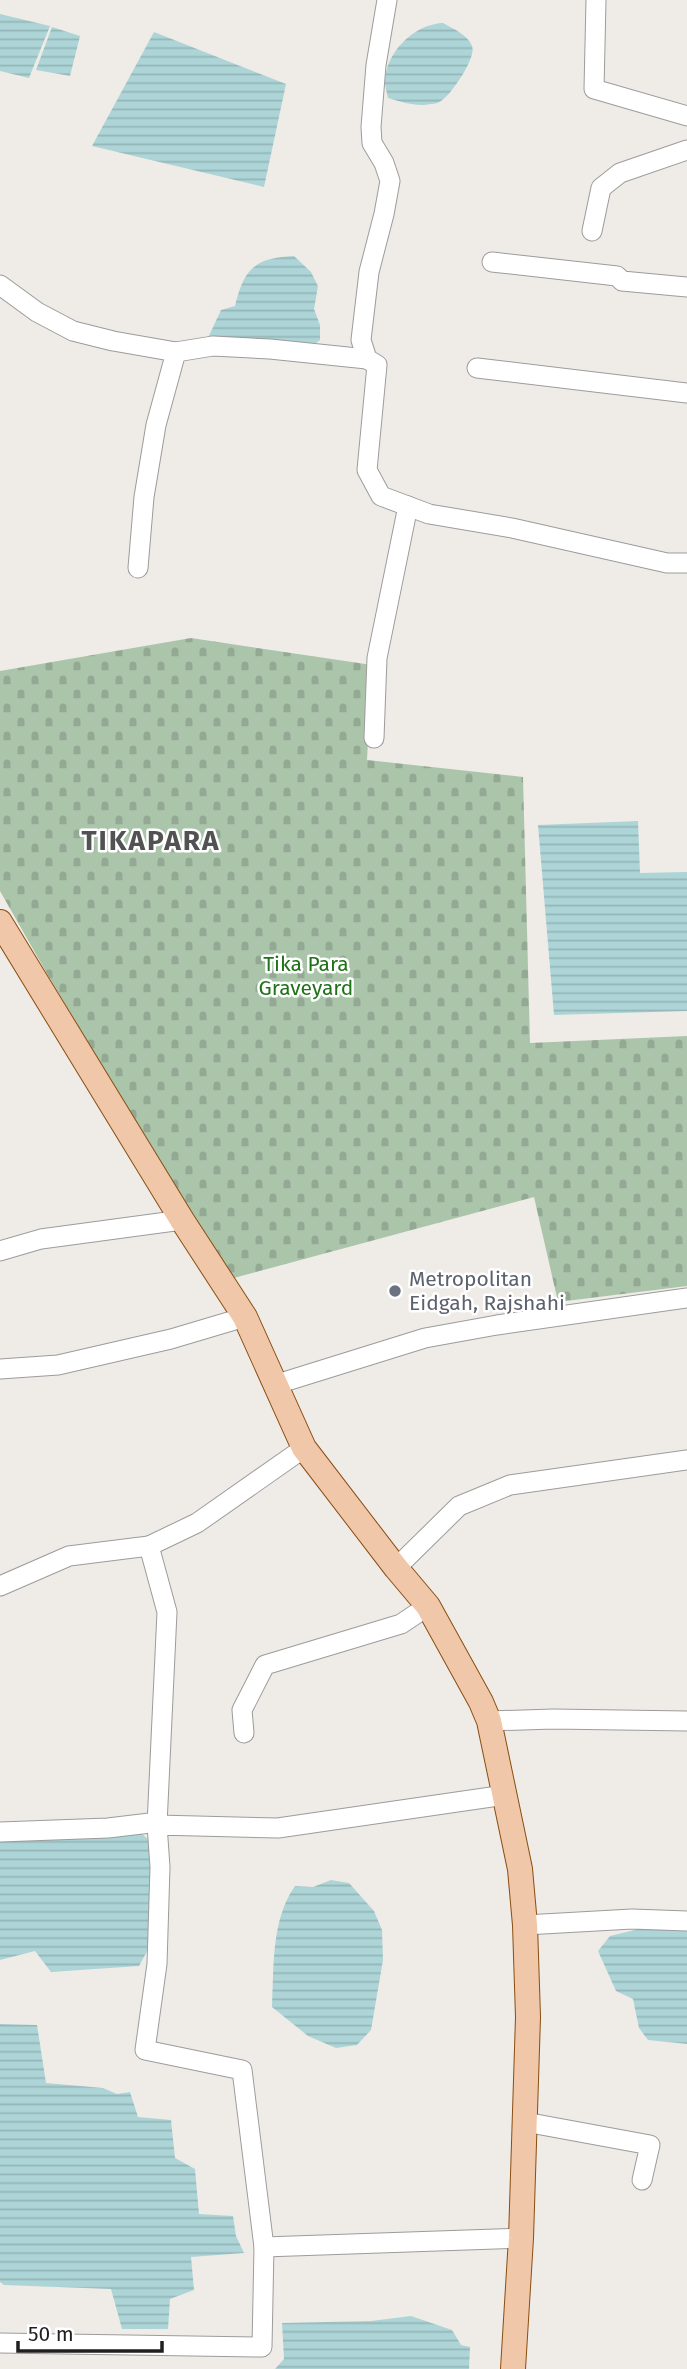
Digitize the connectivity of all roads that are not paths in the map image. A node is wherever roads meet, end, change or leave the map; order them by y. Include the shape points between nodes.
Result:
1 (387, 0) edge
2 (596, 0) edge
3 (687, 116) edge
4 (687, 150) edge
5 (592, 231) dead end
6 (492, 262) dead end
7 (0, 285) edge
8 (687, 287) edge
9 (176, 352) junction
10 (368, 359) junction
11 (477, 368) dead end
12 (687, 393) edge
13 (408, 506) junction
14 (687, 563) edge
15 (138, 568) dead end
16 (374, 738) dead end
17 (0, 922) edge
18 (183, 1220) junction
19 (0, 1251) edge
20 (687, 1298) edge
21 (244, 1317) junction
22 (0, 1369) edge
23 (274, 1385) junction
24 (304, 1448) junction
25 (687, 1460) edge
26 (149, 1546) junction
27 (396, 1568) junction
28 (0, 1586) edge
29 (428, 1606) junction
30 (489, 1721) junction
31 (687, 1721) edge
32 (244, 1733) dead end
33 (505, 1795) junction
34 (157, 1825) junction
35 (0, 1832) edge
36 (687, 1921) edge
37 (525, 1925) junction
38 (525, 2122) junction
39 (642, 2180) dead end
40 (522, 2238) junction
41 (264, 2247) junction
42 (0, 2343) edge
43 (513, 2369) edge

1 - 10 street via 371,127 372,143 390,181 362,317 361,340
2 - 3 street via 594,89
4 - 5 street via 620,173 601,188
6 - 8 street
7 - 9 street via 73,331
9 - 10 street via 213,346
9 - 15 street via 156,425
10 - 13 street via 377,365 367,470 381,496
11 - 12 street
13 - 14 street via 667,563
13 - 16 street via 377,658
17 - 18 main road
18 - 19 street via 41,1239
18 - 21 main road
20 - 23 street via 425,1338
21 - 22 street via 58,1365
21 - 23 main road
23 - 24 main road
24 - 26 street via 197,1523
24 - 27 main road
25 - 27 street via 510,1485 460,1506
26 - 28 street via 69,1556
26 - 34 street via 167,1612
27 - 29 main road
29 - 30 main road
29 - 32 street via 401,1624 265,1665 242,1710
30 - 31 street
30 - 33 main road
33 - 34 street via 278,1828
33 - 37 main road via 520,1869
34 - 35 street
34 - 41 street via 157,1964 145,2050 242,2070
36 - 37 street
37 - 38 main road
38 - 39 street via 650,2145
38 - 40 main road
40 - 41 street
40 - 43 main road
41 - 42 street via 262,2347

